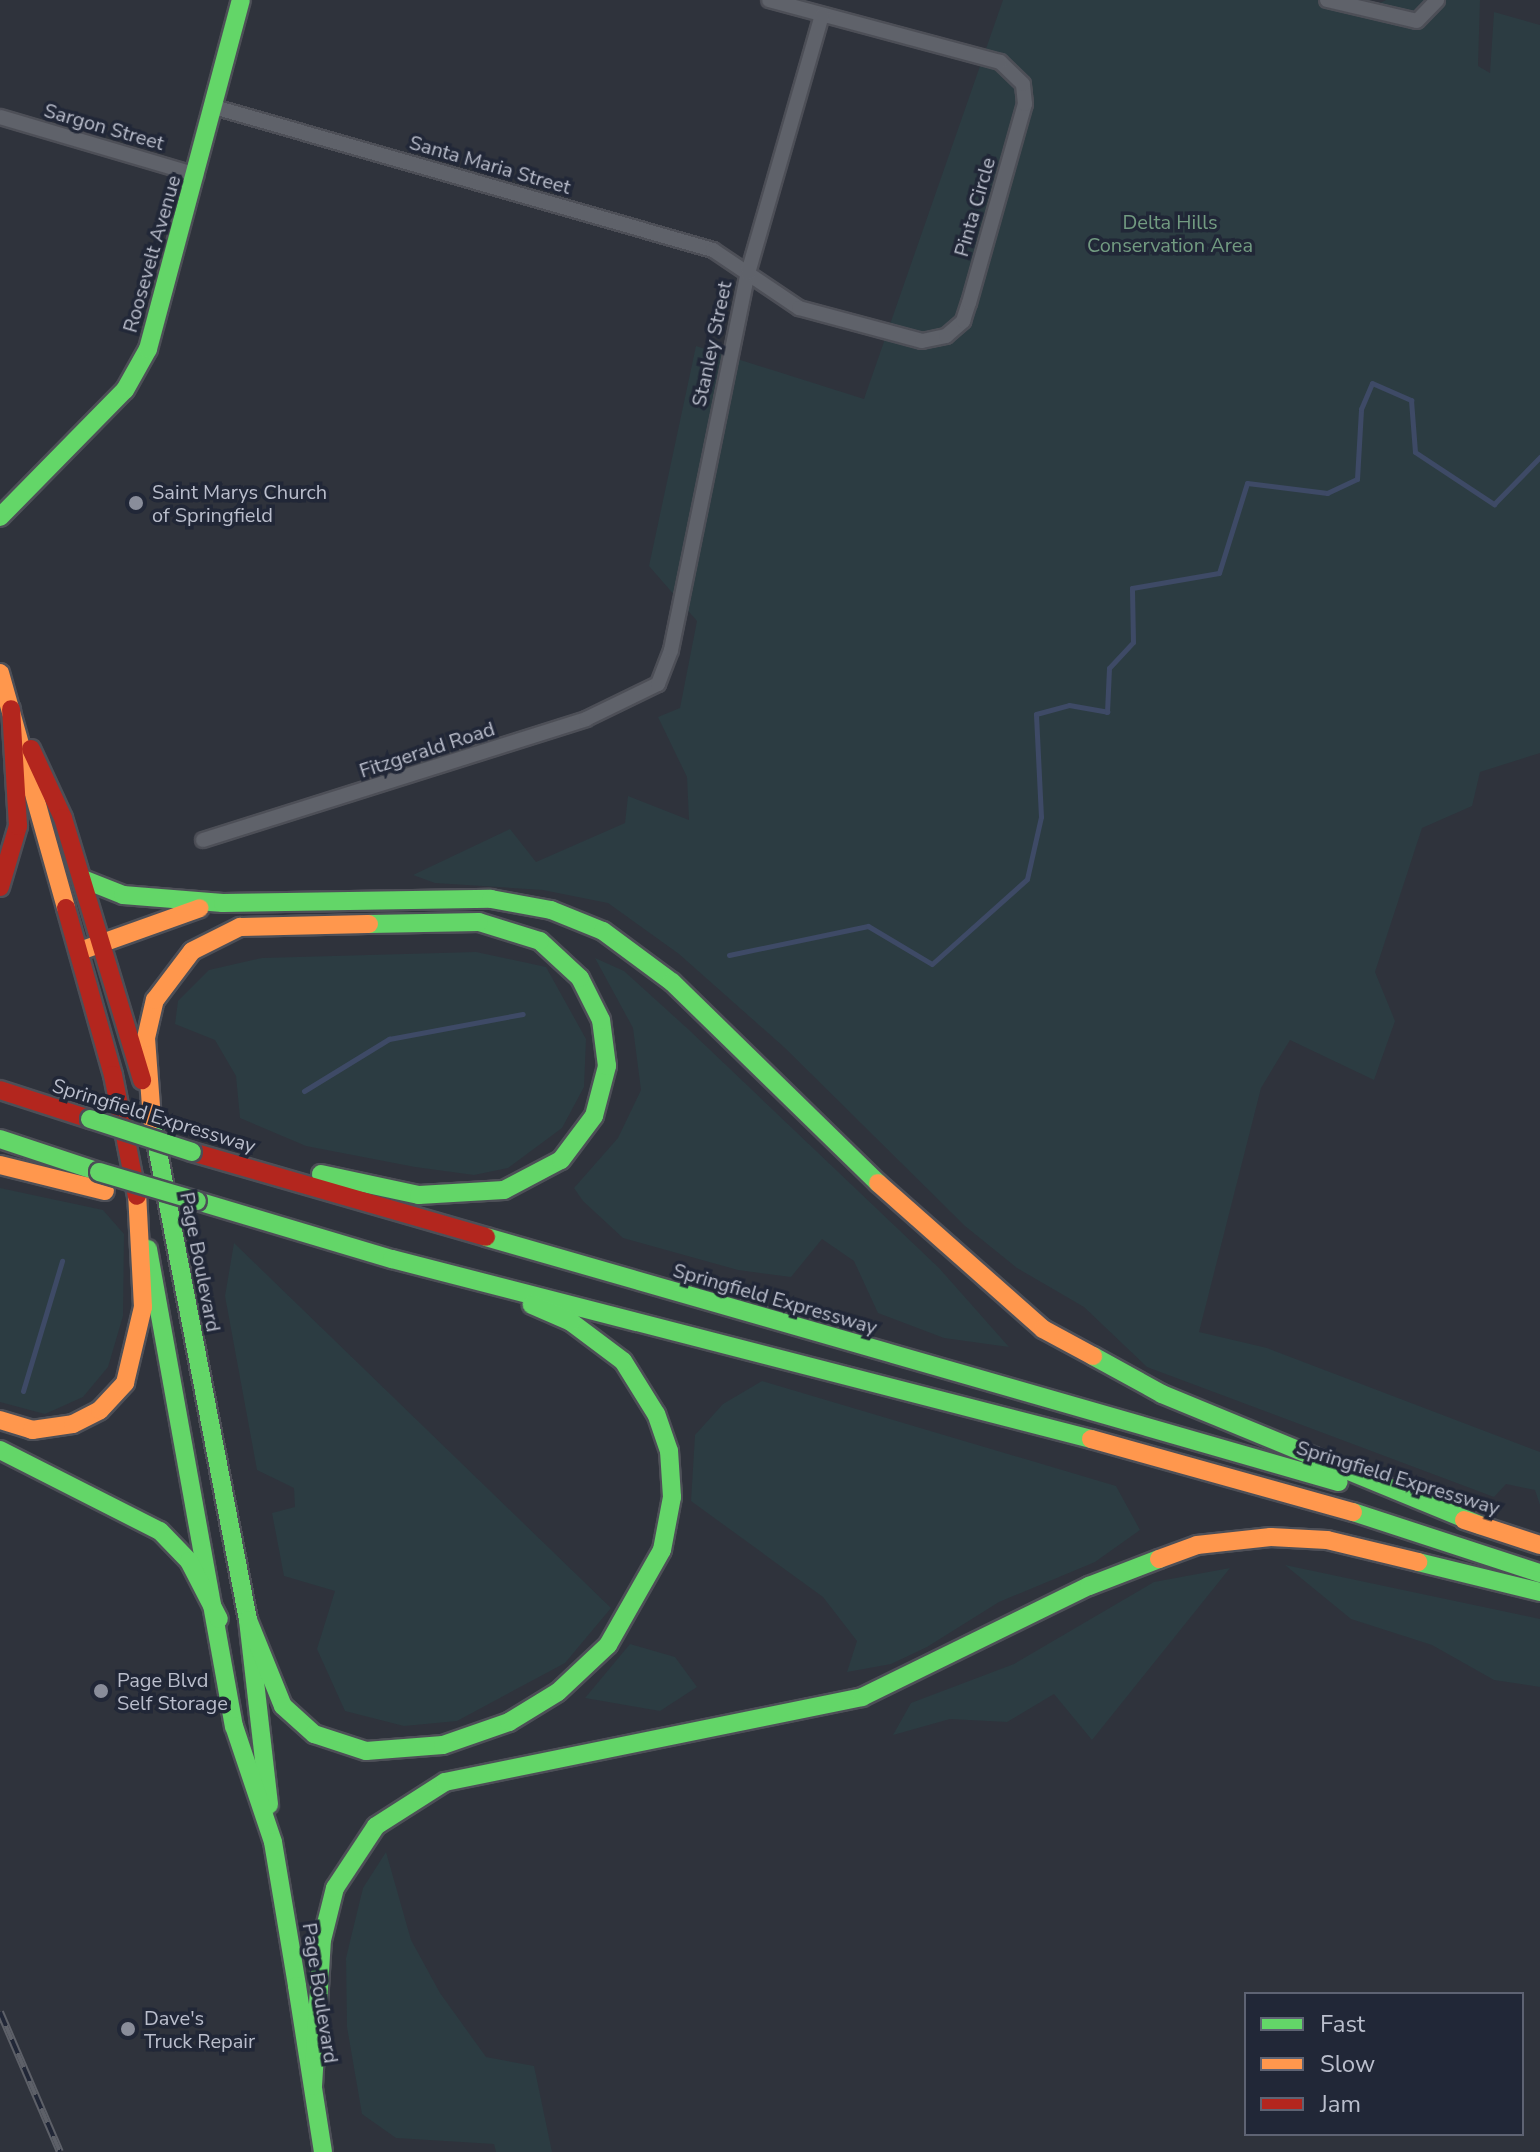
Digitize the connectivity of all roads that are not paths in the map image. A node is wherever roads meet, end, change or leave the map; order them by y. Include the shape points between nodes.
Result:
1 (241, 0) edge
2 (769, 0) edge
3 (1327, 0) edge
4 (1437, 0) edge
5 (822, 15) junction
6 (214, 107) junction
7 (0, 117) edge
8 (197, 175) junction
9 (748, 273) junction
10 (0, 517) edge
11 (0, 673) edge
12 (658, 684) joint
13 (11, 709) junction
14 (203, 840) dead end
15 (83, 879) junction
16 (0, 887) edge
17 (223, 903) junction
18 (104, 942) junction
19 (80, 951) junction
20 (0, 1090) edge
21 (152, 1120) junction
22 (0, 1139) edge
23 (192, 1152) junction
24 (0, 1165) edge
25 (137, 1193) junction
26 (198, 1207) junction
27 (411, 1263) junction
28 (0, 1420) edge
29 (0, 1450) edge
30 (1480, 1525) junction
31 (1540, 1545) edge
32 (1540, 1573) edge
33 (1540, 1592) edge
34 (219, 1619) junction
35 (248, 1620) junction
36 (273, 1842) junction
37 (313, 2086) junction
38 (323, 2152) edge

1 - 6 main road, Roosevelt Avenue
2 - 5 street, Pinta Circle
3 - 4 street via 1396,19 1422,17
5 - 9 street, Stanley Street
5 - 9 street, Pinta Circle via 1000,62 1017,74 1025,104 982,257 963,321 946,336 922,341 799,308
6 - 8 main road, Roosevelt Avenue
6 - 9 street, Santa Maria Street via 713,250
7 - 8 street, Sargon Street
8 - 10 main road, Roosevelt Avenue via 163,307 137,372 104,414
9 - 12 street, Stanley Street via 678,621
11 - 13 main road, Page Boulevard
12 - 14 street, Fitzgerald Road via 586,719
13 - 15 main road, Page Boulevard via 63,818
13 - 16 main road via 18,826
13 - 19 main road, Page Boulevard
15 - 17 main road via 123,895
15 - 18 main road, Page Boulevard
17 - 18 main road via 147,922
17 - 30 main road via 491,899 551,910 603,931 672,982 928,1232 1043,1329 1162,1394
18 - 19 main road
18 - 21 main road, Page Boulevard
19 - 25 main road, Page Boulevard
20 - 23 main road, Springfield Expressway, bridge
21 - 23 main road via 146,1038 158,994 192,951 246,926 459,921 510,929 540,941 569,965 601,1020 607,1066 590,1124 561,1160 504,1190 419,1195
21 - 35 main road, Page Boulevard
22 - 26 main road, bridge
23 - 30 main road, Springfield Expressway
24 - 26 main road
25 - 28 main road via 143,1307 125,1383 100,1410 73,1424 32,1430
25 - 34 main road, Page Boulevard
26 - 27 main road
27 - 32 main road via 972,1405 1376,1519
27 - 35 main road via 563,1317 623,1361 656,1414 669,1451 670,1512 655,1567 618,1634 564,1687 509,1722 432,1747 366,1751 314,1734 274,1692
29 - 34 main road via 167,1536 189,1561
30 - 31 main road, Springfield Expressway
33 - 37 main road via 1342,1543 1271,1537 1206,1543 1156,1555 862,1697 445,1782 376,1826 335,1888 322,1940
34 - 36 main road, Page Boulevard via 234,1726
35 - 36 main road, Page Boulevard
36 - 37 main road, Page Boulevard
37 - 38 main road, Page Boulevard

